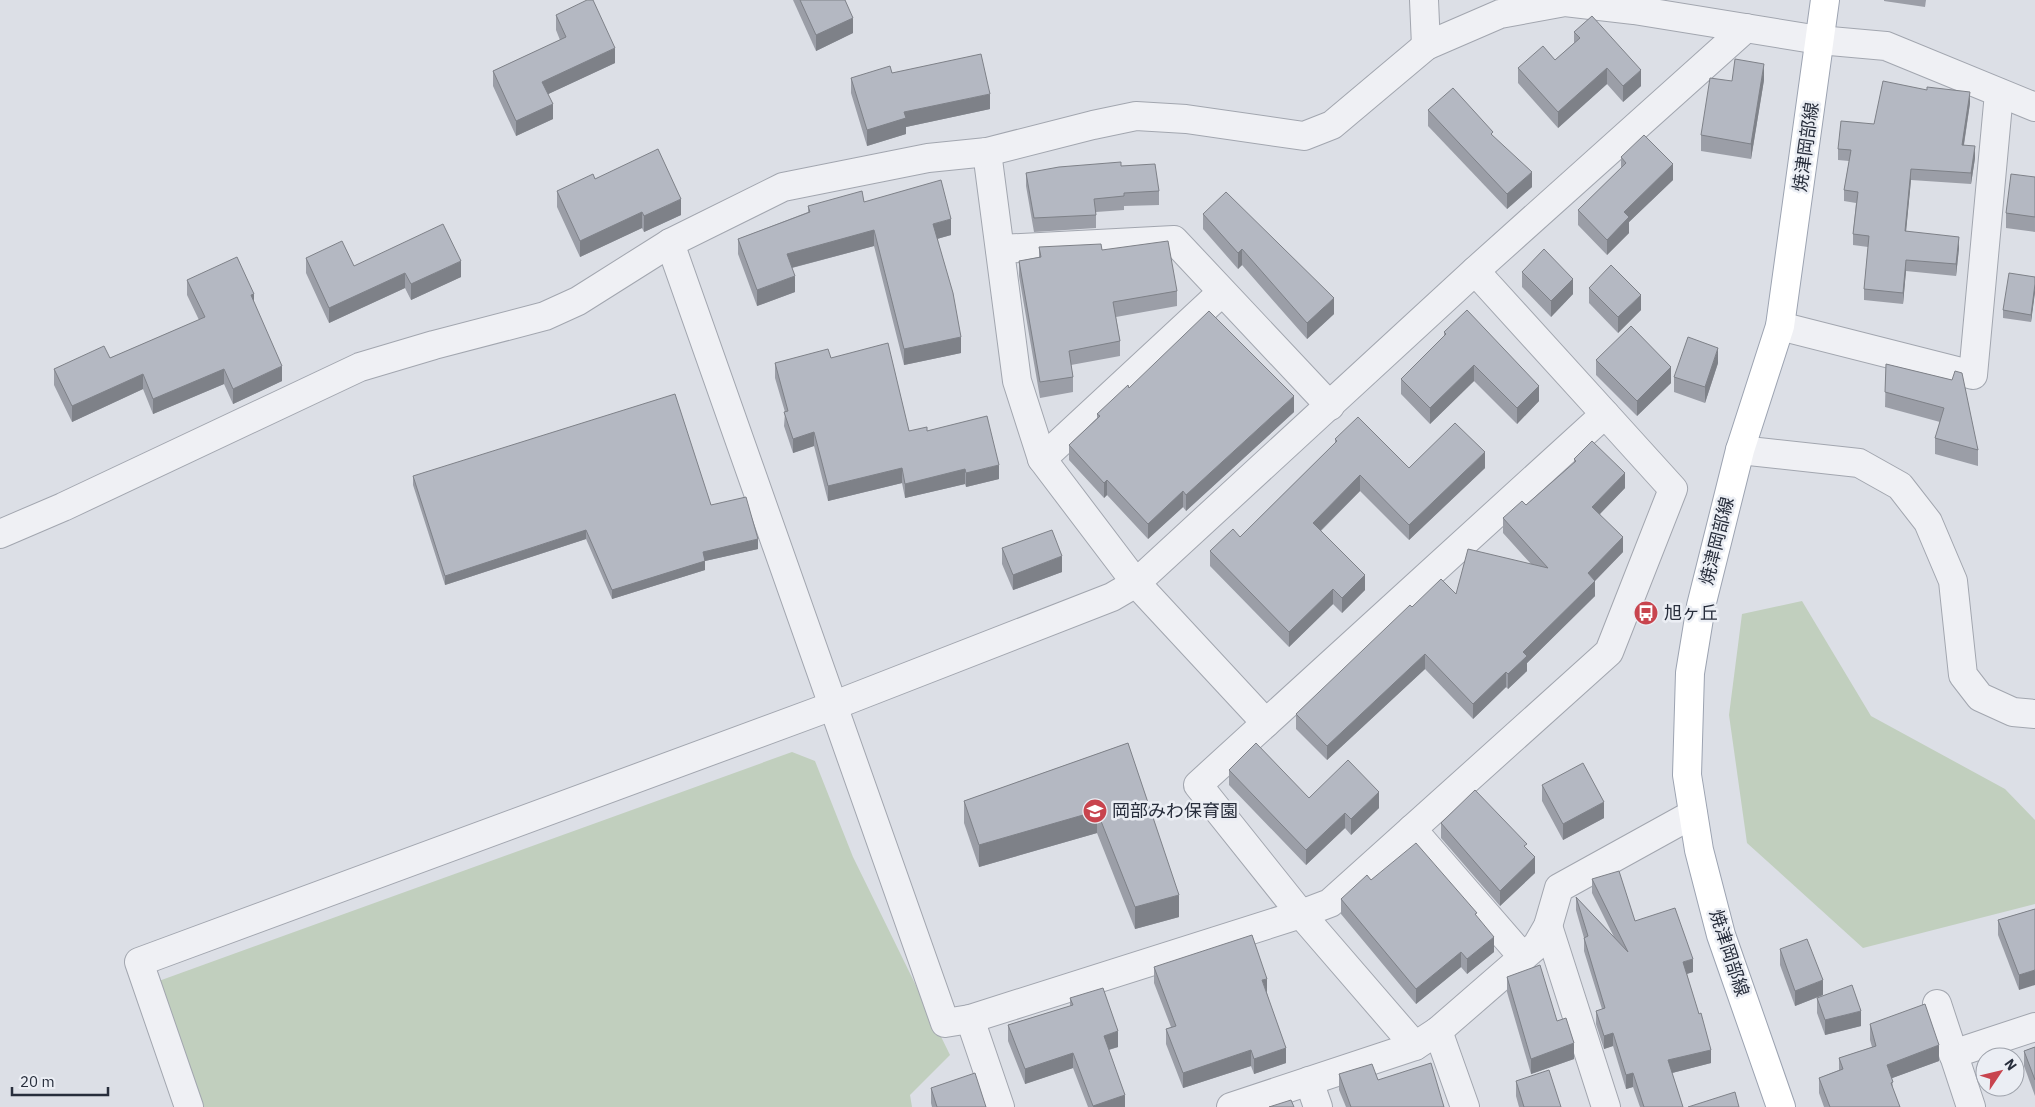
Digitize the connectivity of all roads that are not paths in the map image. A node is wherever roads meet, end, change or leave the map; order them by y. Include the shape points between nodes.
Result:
1 (1424, 0) edge
2 (1825, 0) edge
3 (1566, 1) edge
4 (1746, 28) junction
5 (1820, 40) junction
6 (1426, 46) junction
7 (1998, 93) junction
8 (2035, 107) edge
9 (987, 152) junction
10 (670, 243) junction
11 (1000, 249) junction
12 (1475, 271) junction
13 (1222, 292) junction
14 (1780, 326) junction
15 (1330, 406) junction
16 (1605, 414) junction
17 (1740, 450) junction
18 (1042, 458) junction
19 (0, 534) edge
20 (1136, 583) junction
21 (835, 706) junction
22 (2035, 714) edge
23 (1266, 723) junction
24 (1693, 814) junction
25 (1412, 829) junction
26 (1301, 914) junction
27 (1548, 926) junction
28 (1523, 957) junction
29 (1937, 1004) dead end
30 (970, 1018) junction
31 (2035, 1027) edge
32 (1438, 1031) junction
33 (1415, 1046) junction
34 (1953, 1054) junction
35 (1310, 1081) junction
36 (189, 1107) edge
37 (1000, 1107) edge
38 (1231, 1107) edge
39 (1318, 1107) edge
40 (1465, 1107) edge
41 (1606, 1107) edge
42 (1782, 1107) edge
43 (1971, 1107) edge

1 - 6 street
2 - 5 main road, 焼津岡部線
3 - 4 street
3 - 6 street via 1500,14
4 - 5 street
4 - 12 street
5 - 7 street via 1886,46
5 - 14 main road, 焼津岡部線
6 - 9 street via 1332,125 1304,136 1186,119 1136,116
7 - 8 street
7 - 14 street via 1973,375
9 - 10 street via 928,158 783,187
9 - 11 street
10 - 19 street via 578,300 545,316 434,344 360,368
10 - 21 street
11 - 13 street via 1174,240
11 - 18 street via 1017,381
12 - 15 street
12 - 16 street
13 - 15 street
13 - 18 street
14 - 17 main road, 焼津岡部線
15 - 20 street
16 - 23 street
16 - 25 street via 1673,489 1609,652
17 - 22 street via 1859,463 1900,486 1928,522 1953,580 1963,675 1980,697 2013,712
17 - 24 main road, 焼津岡部線 via 1701,606 1690,673 1687,775
18 - 20 street
20 - 21 street via 1112,597
20 - 23 street
21 - 30 street via 945,1023
21 - 36 street via 139,962
23 - 26 street via 1198,785
24 - 27 street via 1559,888
24 - 42 main road, 焼津岡部線 via 1721,934
25 - 26 street via 1330,902
25 - 28 street
26 - 30 street
26 - 33 street
27 - 28 street via 1536,945
27 - 41 street
28 - 32 street
29 - 34 street
30 - 37 street
31 - 34 street
32 - 33 street
32 - 40 street
33 - 35 street
34 - 43 street
35 - 38 street
35 - 39 street

